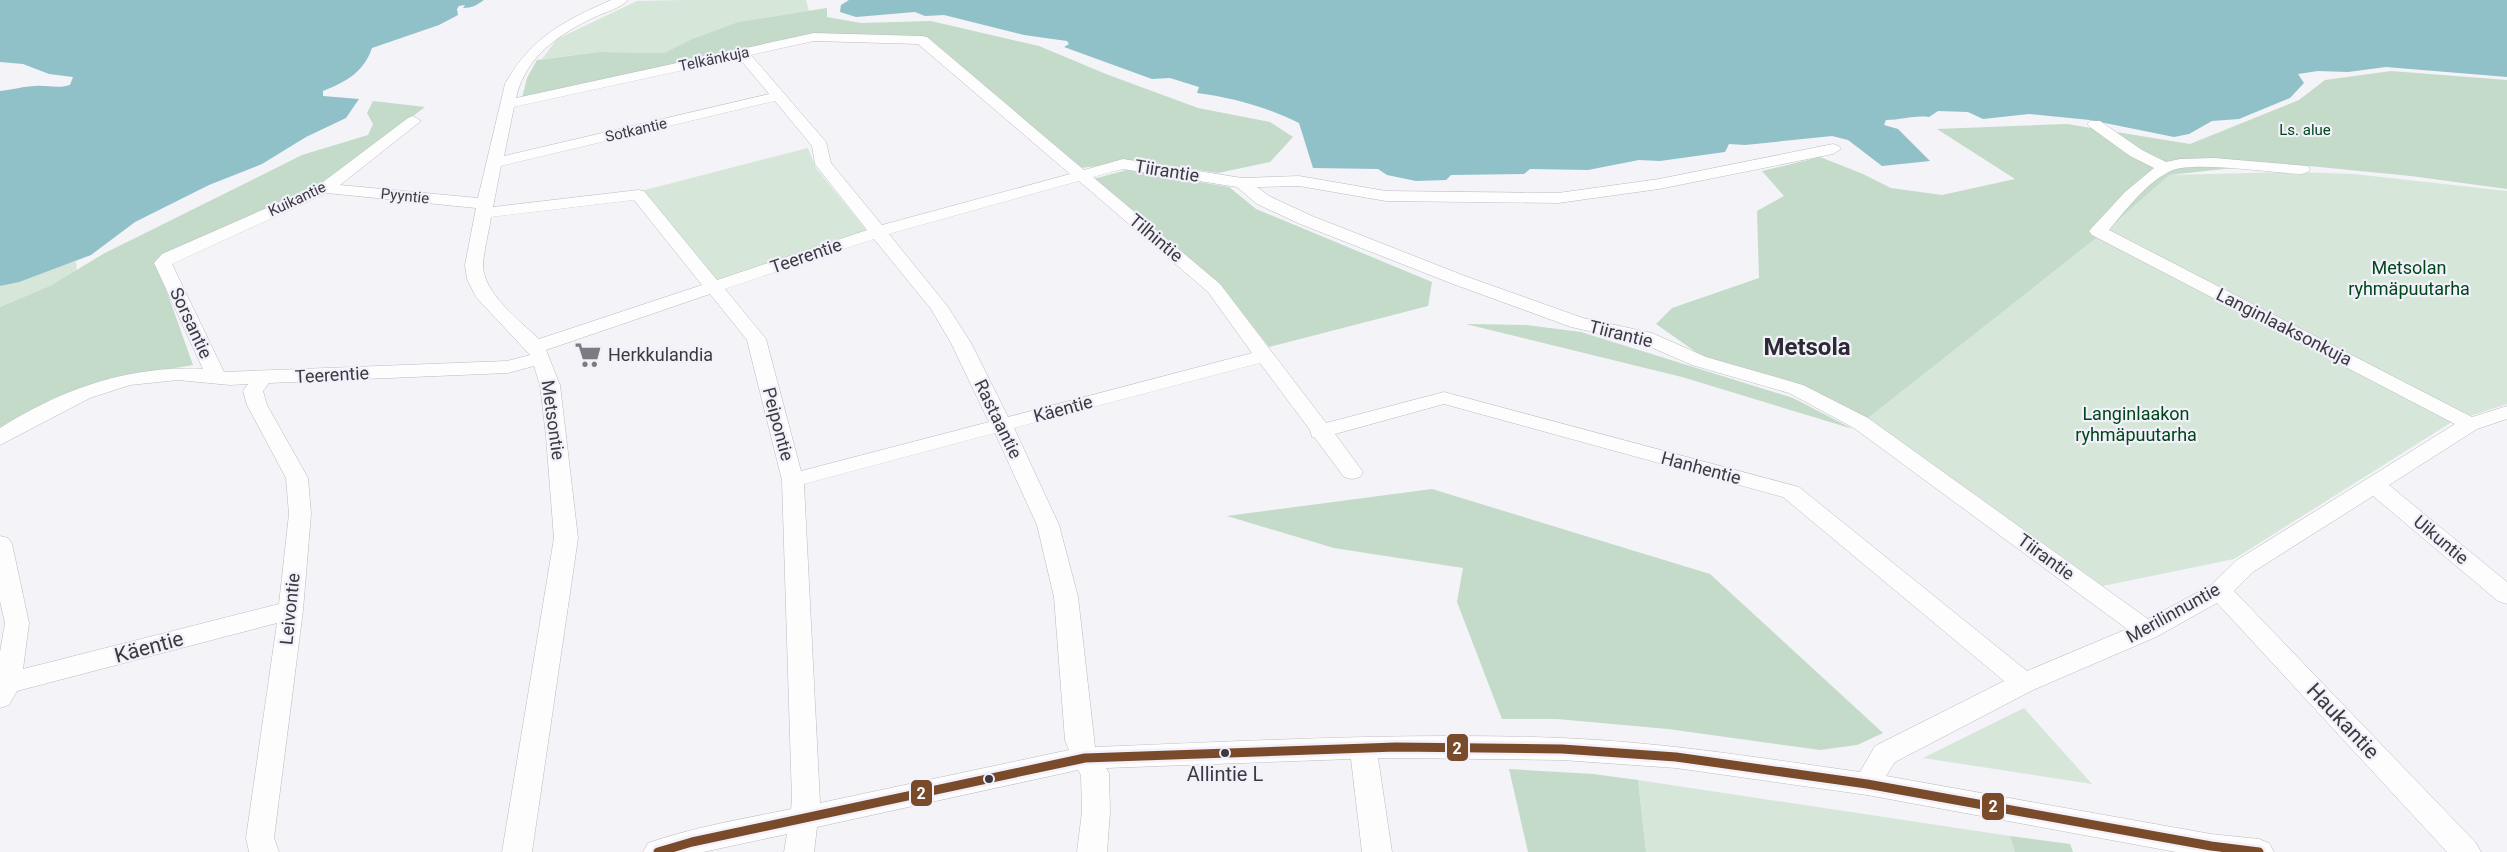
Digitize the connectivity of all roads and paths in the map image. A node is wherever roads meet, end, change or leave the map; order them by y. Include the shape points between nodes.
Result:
1 (622, 0) edge
2 (922, 40) joint
3 (742, 53) junction
4 (778, 96) junction
5 (508, 104) junction
6 (413, 121) dead end
7 (2095, 124) dead end
8 (1833, 149) dead end
9 (495, 164) junction
10 (2166, 168) junction
11 (2302, 169) dead end
12 (1080, 175) junction
13 (1242, 183) junction
14 (324, 188) junction
15 (484, 208) junction
16 (877, 232) junction
17 (168, 258) joint
18 (714, 287) junction
19 (538, 353) junction
20 (1263, 356) junction
21 (223, 378) junction
22 (263, 378) junction
23 (2507, 412) edge
24 (2470, 424) junction
25 (1002, 426) junction
26 (1320, 432) junction
27 (0, 438) edge
28 (1352, 472) dead end
29 (793, 480) junction
30 (2374, 485) junction
31 (0, 544) edge
32 (2220, 591) junction
33 (2507, 595) edge
34 (291, 610) junction
35 (2147, 631) junction
36 (2024, 683) junction
37 (4, 691) edge
38 (1363, 747) junction
39 (1085, 758) junction
40 (1867, 784) junction
41 (804, 818) junction
42 (2212, 849) edge
43 (264, 852) edge
44 (517, 852) edge
45 (658, 852) edge
46 (799, 852) edge
47 (1092, 852) edge
48 (1377, 852) edge
49 (2259, 852) edge
50 (2466, 852) edge

1 - 5 street, Metsontie via 546,38 518,71
2 - 3 street, Telkänkuja via 814,37
2 - 12 street, Tilhintie
3 - 4 street, Rastaantie
3 - 5 street, Telkänkuja
4 - 9 street, Sotkantie
4 - 16 street, Rastaantie via 820,145 823,164
5 - 9 street, Metsontie
6 - 14 street, Kuikantie
7 - 10 street via 2136,153
8 - 13 street via 1659,184 1558,198 1432,198 1299,181
9 - 15 street, Metsontie
10 - 11 street via 2196,163
10 - 24 street, Langinlaaksonkuja via 2098,231
12 - 13 street, Tiirantie via 1124,164
12 - 16 street, Teerentie
12 - 20 street, Tilhintie via 1214,288
13 - 35 street, Tiirantie via 1263,200 1306,220 1459,280 1578,323 1645,337 1699,361 1796,389 1861,423
14 - 15 street, Pyyntie
14 - 17 street, Kuikantie
15 - 18 street, Peipontie via 638,195
15 - 19 street, Metsontie via 474,266 476,279 483,293
16 - 18 street, Teerentie
16 - 25 street, Rastaantie via 939,307
17 - 21 street, Sorsantie via 163,263
18 - 19 street, Teerentie
18 - 29 street, Peipontie via 756,339
19 - 22 street, Teerentie via 508,367
19 - 44 street, Metsontie via 550,385 566,538
20 - 25 street, Käentie
20 - 26 street, Tilhintie
21 - 22 street, Teerentie
21 - 27 street, Teerentie via 174,373 118,382 62,402
22 - 34 street, Leivontie via 253,391 257,405 297,478 300,514
23 - 24 street, Merilinnuntie
24 - 30 street, Merilinnuntie
25 - 29 street, Käentie
25 - 39 street, Rastaantie via 1050,535 1066,597
26 - 28 street, Tilhintie
26 - 36 street, Hanhentie via 1444,398 1791,492
29 - 41 street, Peipontie
30 - 32 street, Merilinnuntie via 2245,566
30 - 33 street, Uikuntie
31 - 37 street via 17,623
32 - 35 street, Merilinnuntie
32 - 50 street, Haukantie
34 - 37 street, Käentie
34 - 43 street, Leivontie via 260,838
35 - 36 street, Merilinnuntie
36 - 40 street, Merilinnuntie via 1885,754
38 - 39 street
38 - 40 street via 1618,752
38 - 48 street
39 - 41 street
39 - 47 street, Rastaantie via 1095,773
40 - 42 street
41 - 45 street
41 - 46 street, Peipontie
42 - 49 street

